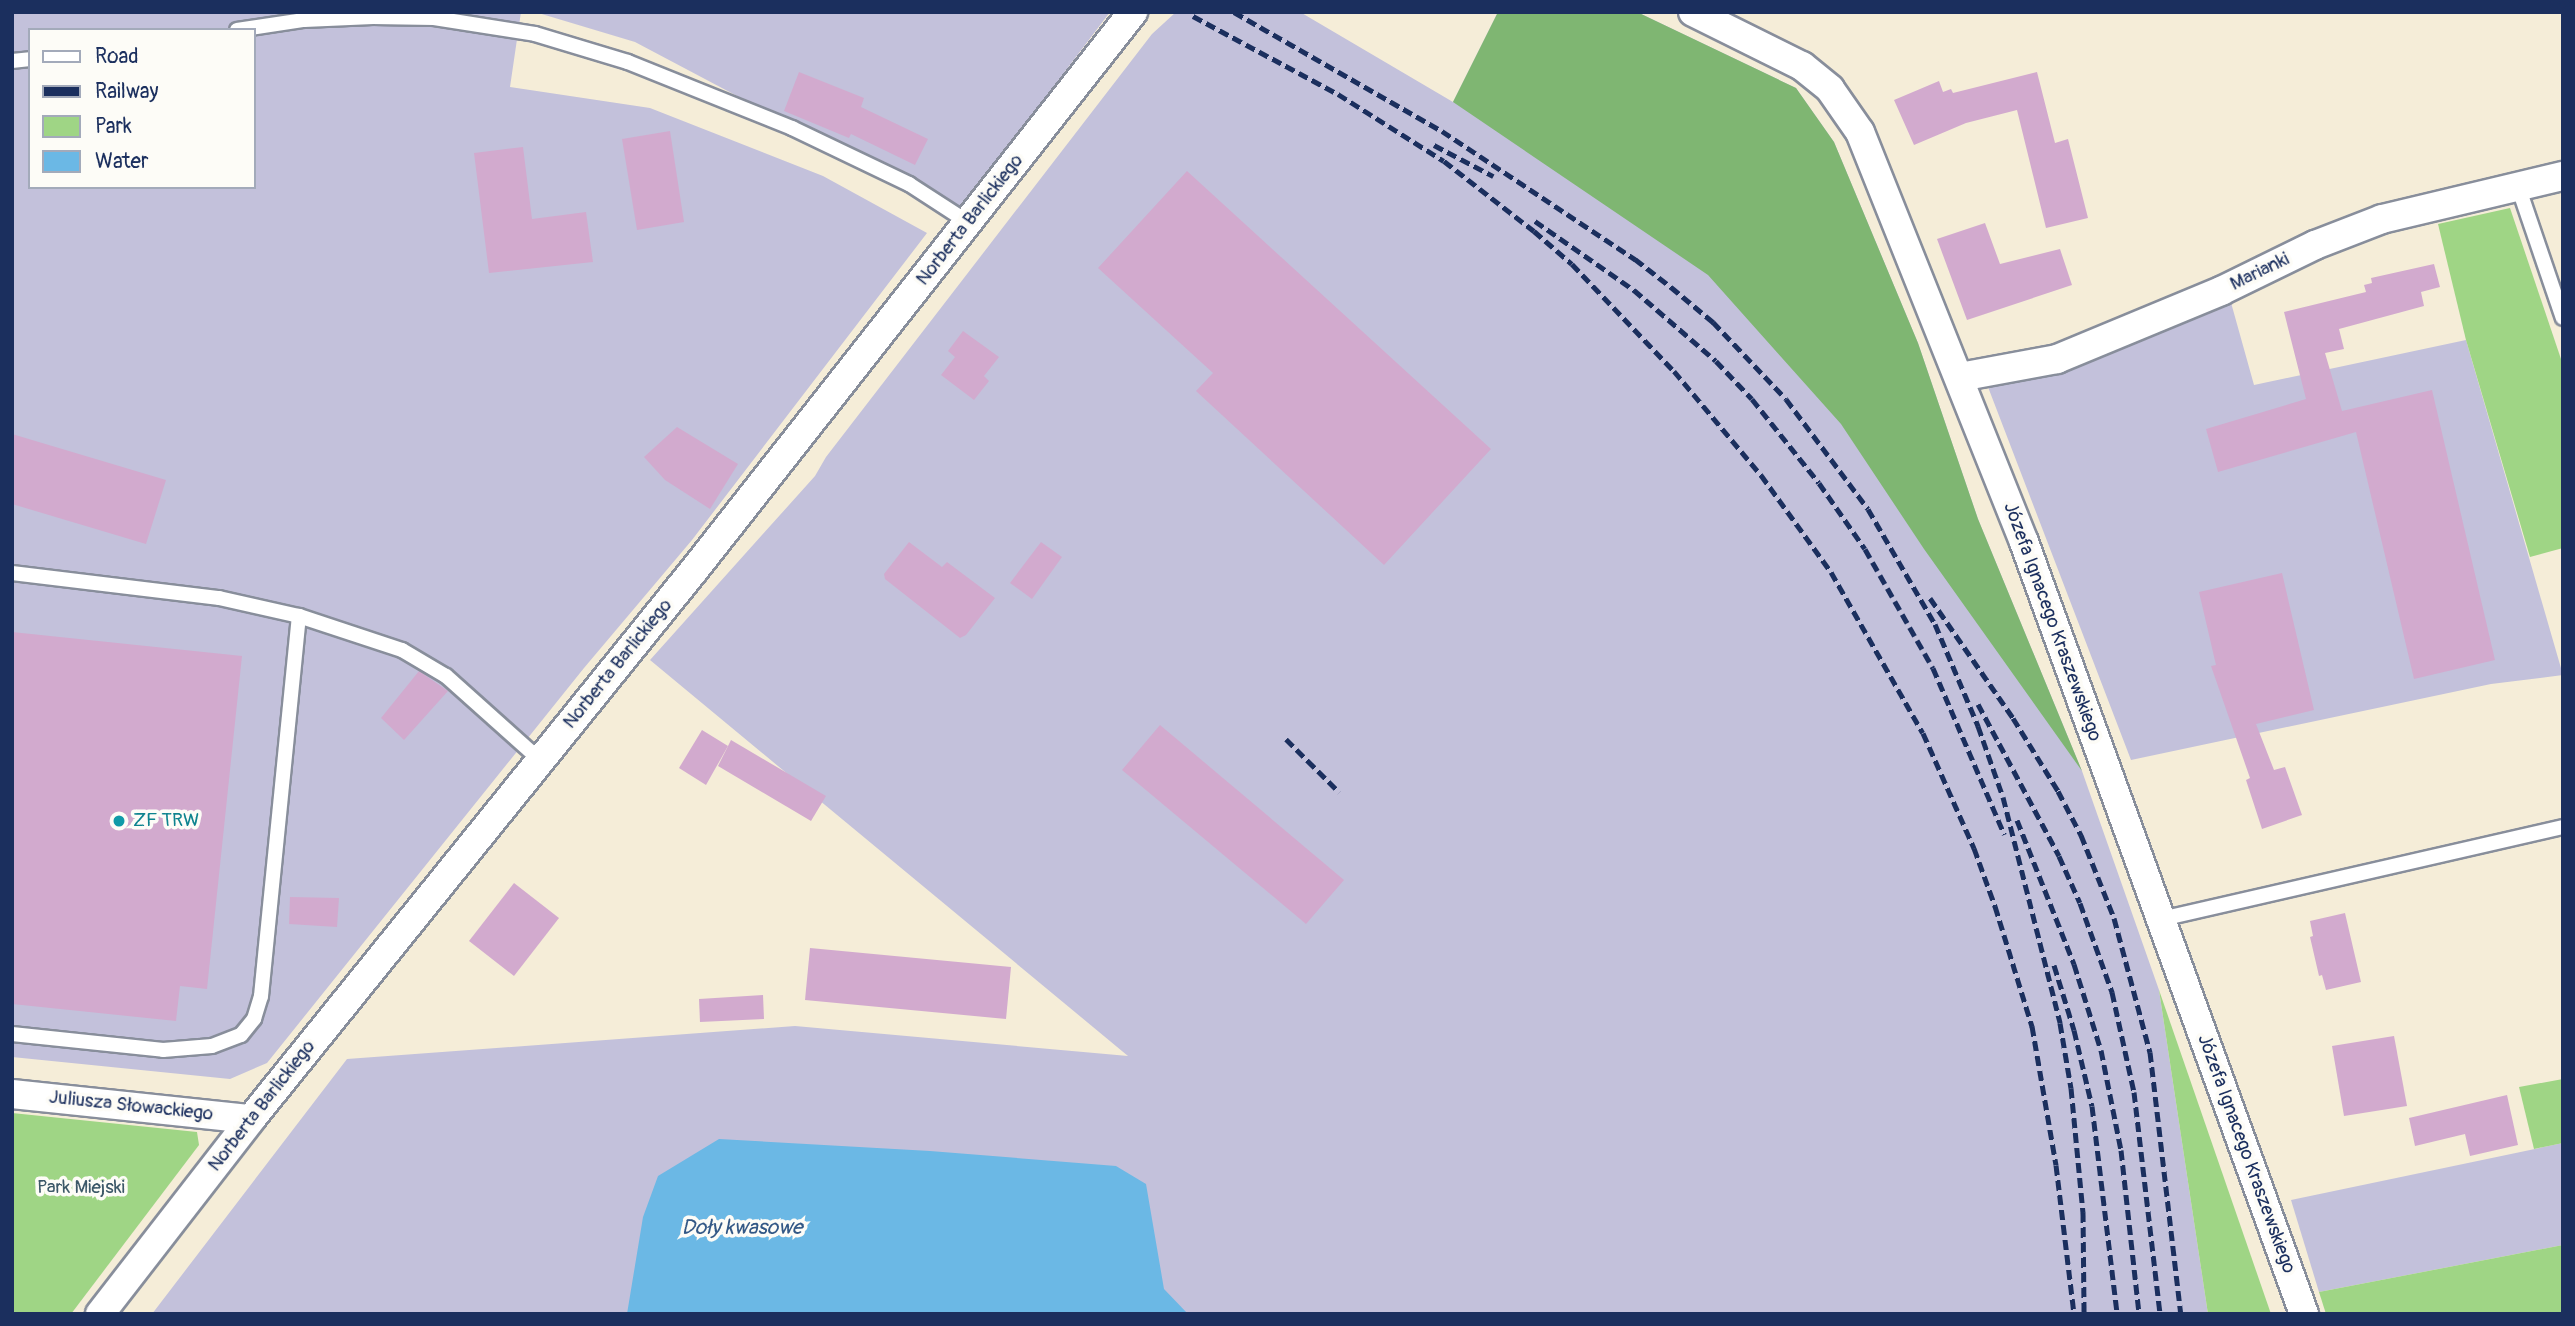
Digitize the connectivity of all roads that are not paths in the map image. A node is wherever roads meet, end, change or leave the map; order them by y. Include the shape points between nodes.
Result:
1 (1133, 12) edge
2 (1693, 12) edge
3 (254, 28) edge
4 (2563, 176) edge
5 (2519, 189) junction
6 (969, 223) junction
7 (2563, 318) edge
8 (1960, 377) junction
9 (12, 573) edge
10 (299, 615) junction
11 (540, 760) junction
12 (2563, 827) edge
13 (2161, 919) junction
14 (12, 1034) edge
15 (12, 1094) edge
16 (251, 1119) junction
17 (100, 1314) edge
18 (2304, 1314) edge

1 - 6 street, Norberta Barlickiego
2 - 8 street, Józefa Ignacego Kraszewskiego via 1802,66 1843,104 1860,132
3 - 6 lane via 339,18 434,18 570,43 836,147 909,184
4 - 5 street, Marianki
5 - 7 lane
5 - 8 street, Marianki via 2382,219 2057,359
6 - 11 street, Norberta Barlickiego
8 - 13 street, Józefa Ignacego Kraszewskiego
9 - 10 lane via 219,598
10 - 11 lane via 402,650 446,676
10 - 14 lane via 261,996 254,1019 241,1035 212,1046 163,1050
11 - 16 street, Norberta Barlickiego
12 - 13 lane
13 - 18 street, Józefa Ignacego Kraszewskiego
15 - 16 street, Juliusza Słowackiego
16 - 17 street, Norberta Barlickiego

